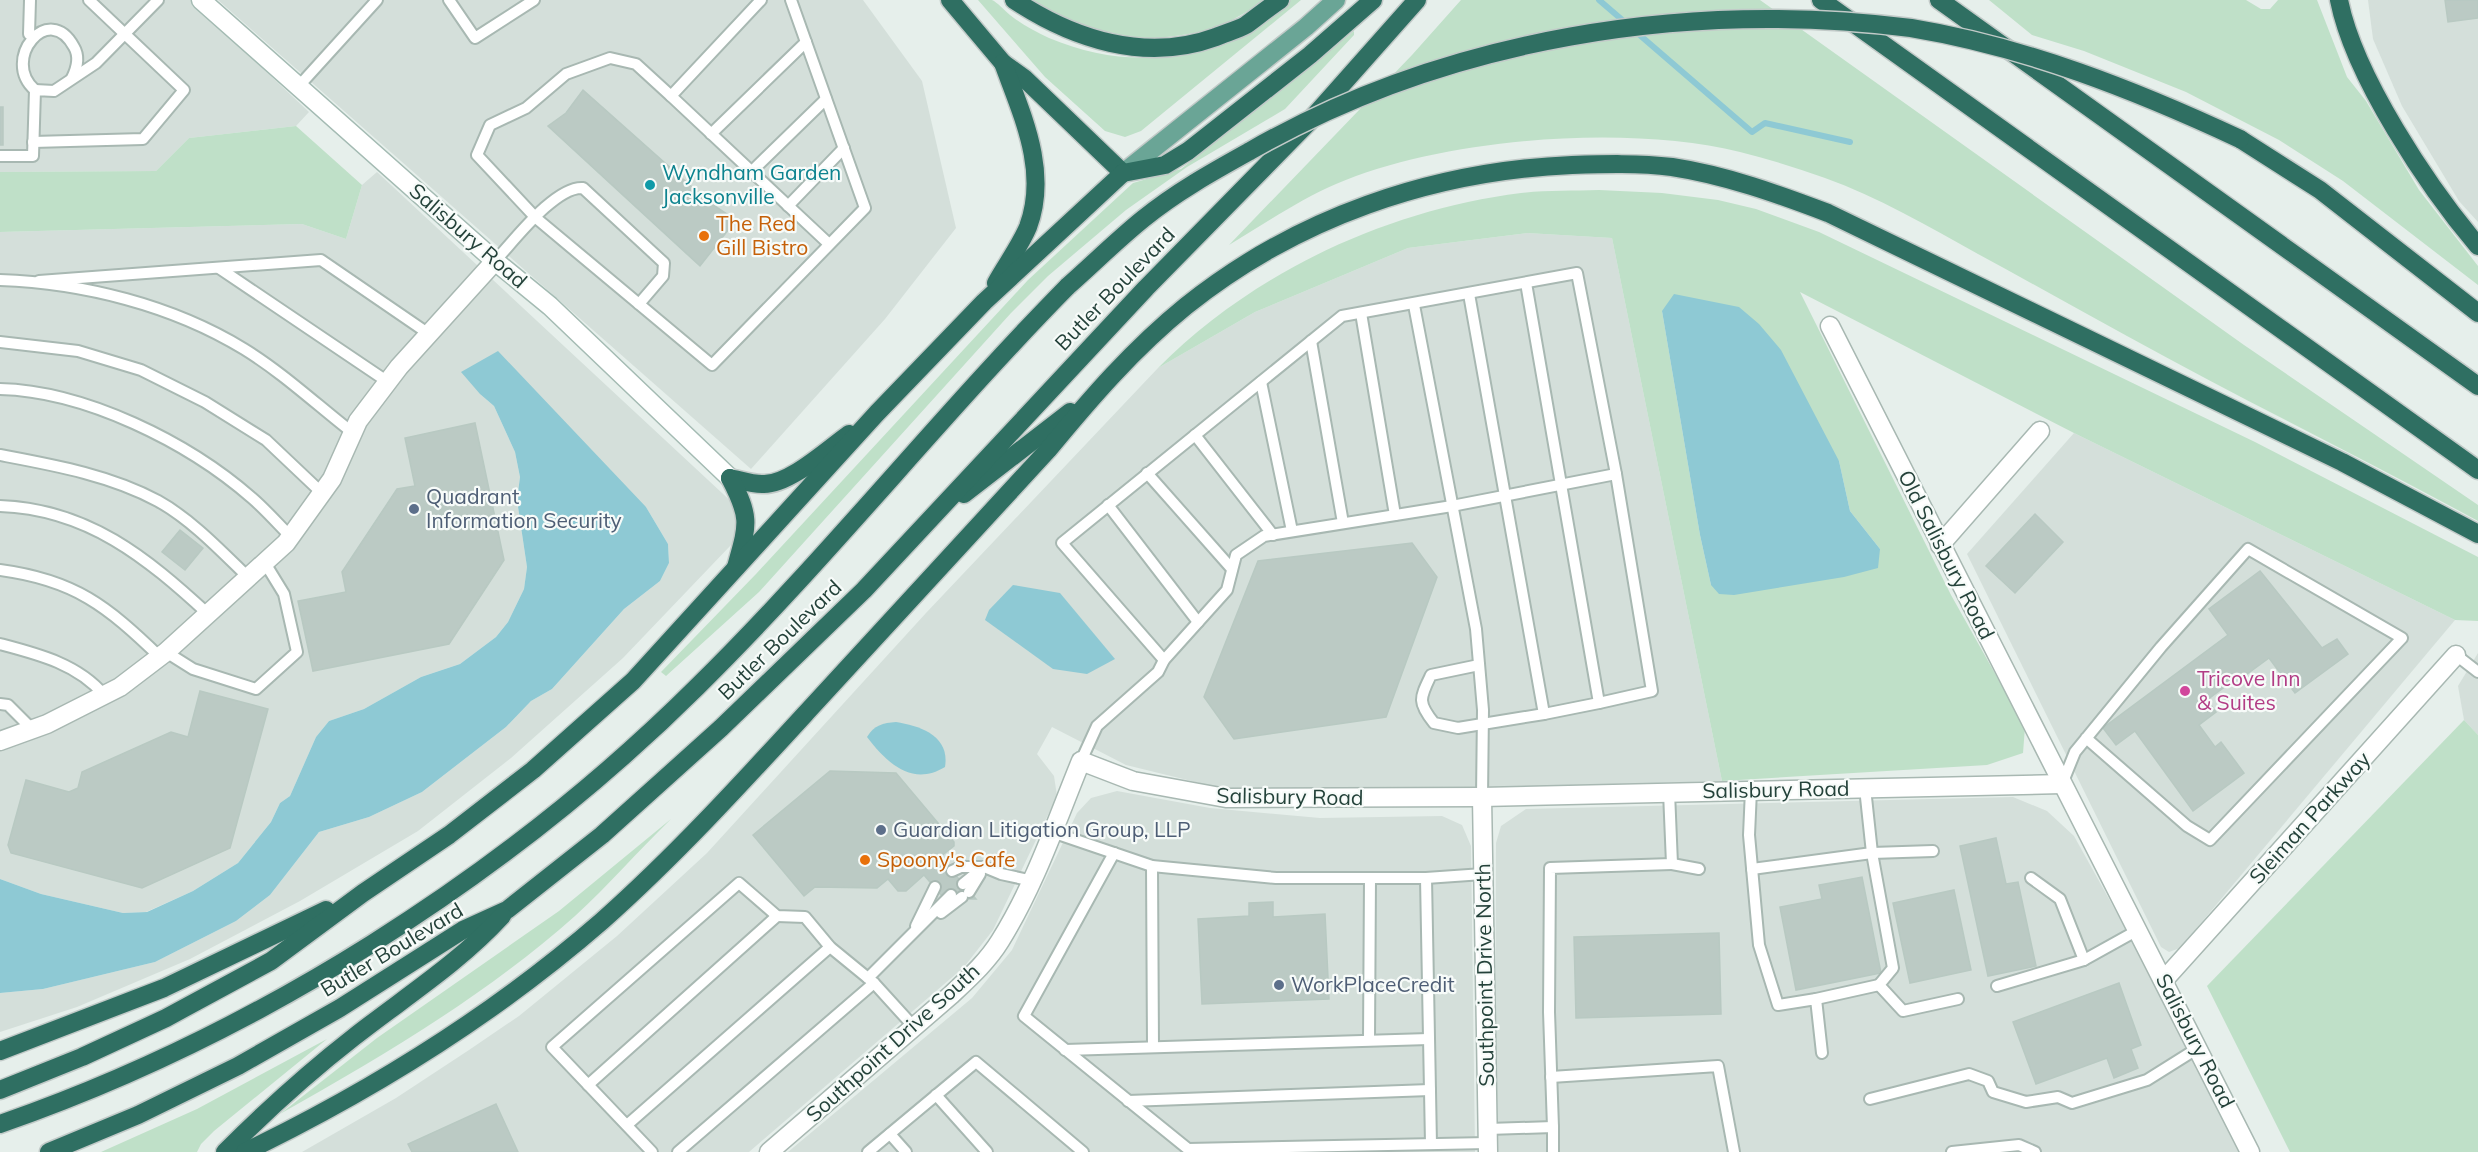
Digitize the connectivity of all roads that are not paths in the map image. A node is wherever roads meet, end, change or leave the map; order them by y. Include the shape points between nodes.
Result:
1 (30, 0) edge
2 (89, 0) edge
3 (158, 0) edge
4 (201, 0) edge
5 (377, 0) edge
6 (449, 0) edge
7 (534, 0) edge
8 (761, 0) edge
9 (791, 0) edge
10 (950, 0) edge
11 (1014, 0) edge
12 (1280, 0) edge
13 (1336, 0) edge
14 (1373, 0) edge
15 (1417, 0) edge
16 (1821, 0) edge
17 (1939, 0) edge
18 (2339, 0) edge
19 (519, 4) edge
20 (29, 34) junction
21 (124, 34) junction
22 (806, 42) junction
23 (1003, 63) junction
24 (71, 79) junction
25 (298, 87) junction
26 (35, 90) junction
27 (671, 96) junction
28 (826, 99) junction
29 (711, 134) junction
30 (33, 142) junction
31 (844, 148) junction
32 (0, 156) edge
33 (752, 172) junction
34 (1123, 174) junction
35 (788, 206) junction
36 (536, 218) junction
37 (829, 244) junction
38 (2478, 246) edge
39 (495, 261) junction
40 (219, 268) junction
41 (0, 280) edge
42 (39, 281) junction
43 (1526, 283) junction
44 (1469, 294) junction
45 (984, 302) junction
46 (639, 304) junction
47 (1414, 305) junction
48 (1361, 313) junction
49 (2478, 313) edge
50 (1830, 326) dead end
51 (429, 334) junction
52 (1311, 341) junction
53 (0, 342) edge
54 (388, 382) junction
55 (1261, 382) junction
56 (2478, 386) edge
57 (0, 389) edge
58 (1095, 392) junction
59 (878, 414) junction
60 (2040, 431) dead end
61 (353, 433) junction
62 (1196, 435) junction
63 (0, 456) edge
64 (2478, 470) edge
65 (1148, 473) junction
66 (1616, 474) junction
67 (730, 478) junction
68 (1561, 485) junction
69 (322, 493) junction
70 (1504, 496) junction
71 (1108, 505) junction
72 (0, 506) edge
73 (1452, 506) junction
74 (1395, 515) junction
75 (1342, 523) junction
76 (919, 528) junction
77 (1292, 531) junction
78 (1273, 534) junction
79 (2478, 534) edge
80 (291, 537) junction
81 (1941, 545) junction
82 (265, 563) junction
83 (1232, 569) junction
84 (0, 570) edge
85 (735, 570) junction
86 (249, 578) junction
87 (208, 614) junction
88 (1198, 622) junction
89 (0, 644) edge
90 (163, 655) junction
91 (2456, 655) joint
92 (1164, 660) junction
93 (1479, 665) junction
94 (2478, 672) edge
95 (104, 695) junction
96 (1599, 703) junction
97 (0, 704) edge
98 (1544, 714) junction
99 (1483, 723) junction
100 (32, 729) junction
101 (2086, 738) junction
102 (0, 741) edge
103 (1081, 761) junction
104 (2062, 784) junction
105 (1865, 788) junction
106 (1751, 790) junction
107 (1669, 792) junction
108 (1482, 797) junction
109 (1052, 832) junction
110 (1933, 851) dead end
111 (1114, 853) junction
112 (1872, 853) junction
113 (1672, 864) junction
114 (1152, 866) junction
115 (984, 867) junction
116 (1700, 869) dead end
117 (1752, 869) junction
118 (1484, 874) junction
119 (1370, 878) junction
120 (1426, 878) junction
121 (2031, 878) dead end
122 (1033, 881) junction
123 (954, 887) junction
124 (363, 893) junction
125 (507, 910) junction
126 (777, 916) junction
127 (2138, 930) junction
128 (912, 934) junction
129 (830, 947) junction
130 (2084, 960) junction
131 (871, 980) junction
132 (2164, 980) junction
133 (1879, 985) junction
134 (1997, 986) dead end
135 (1816, 999) junction
136 (1958, 999) dead end
137 (914, 1027) junction
138 (1429, 1038) junction
139 (1369, 1040) junction
140 (1153, 1047) junction
141 (2198, 1048) junction
142 (1065, 1050) junction
143 (0, 1051) edge
144 (1822, 1053) dead end
145 (1551, 1077) junction
146 (588, 1085) junction
147 (1430, 1089) junction
148 (0, 1090) edge
149 (936, 1095) junction
150 (1870, 1099) dead end
151 (1128, 1101) junction
152 (0, 1124) edge
153 (627, 1125) junction
154 (1553, 1127) junction
155 (890, 1134) junction
156 (1488, 1141) edge
157 (1431, 1144) junction
158 (49, 1152) edge
159 (225, 1152) edge
160 (245, 1152) edge
161 (652, 1152) edge
162 (678, 1152) edge
163 (769, 1152) edge
164 (868, 1152) edge
165 (906, 1152) edge
166 (987, 1152) edge
167 (1083, 1152) edge
168 (1553, 1152) edge
169 (1734, 1152) edge
170 (1952, 1152) edge
171 (2035, 1152) edge
172 (2250, 1152) edge

1 - 20 lane
2 - 21 lane
3 - 21 lane
4 - 25 street, Salisbury Road
5 - 25 lane
6 - 19 lane via 475,38
7 - 19 lane
8 - 27 lane
9 - 22 lane
10 - 23 highway
11 - 12 highway via 1055,25 1092,39 1151,48 1178,46 1244,26
13 - 34 main road
14 - 34 highway via 1188,151 1164,165
15 - 76 highway, Butler Boulevard via 1307,124
16 - 64 highway
17 - 56 highway
18 - 38 highway via 2354,50 2383,105 2424,175
20 - 24 lane via 47,29 72,42 78,63
20 - 26 lane via 19,44 14,61 20,79
21 - 24 lane via 96,63
21 - 30 lane via 184,90 143,139
22 - 28 lane
22 - 29 lane
23 - 34 highway via 1024,78
23 - 45 highway via 1028,129 1036,186 1027,228
24 - 26 lane via 54,91
25 - 39 street, Salisbury Road
26 - 30 lane
27 - 29 lane
27 - 36 lane via 636,63 610,58 566,74 526,108 490,125 477,155
28 - 31 lane
28 - 33 lane
29 - 33 lane
30 - 32 lane via 33,156
31 - 35 lane
31 - 37 lane via 865,208
33 - 35 lane
34 - 45 highway
35 - 37 lane
36 - 39 lane
36 - 46 lane
36 - 46 lane via 570,189 587,191 664,263 663,276
37 - 46 lane via 712,365
39 - 51 street
39 - 67 street, Salisbury Road via 550,306
40 - 42 lane
40 - 51 lane via 321,260
40 - 54 lane
41 - 42 lane
42 - 61 lane via 121,298 186,319 244,349
43 - 44 lane
43 - 66 lane via 1577,273
43 - 68 lane
44 - 47 lane
44 - 70 lane
45 - 59 highway
47 - 48 lane
47 - 73 lane
48 - 52 lane via 1342,316
48 - 74 lane
49 - 152 highway, bridge via 2320,190 2240,139 2132,91 2021,53 1910,28 1824,18 1745,16 1666,20 1566,34 1471,56 1338,105 1205,176 1144,218 1068,286 1003,352 696,688 539,826 458,886 371,944 204,1038 126,1075
50 - 81 street, Old Salisbury Road
51 - 54 street
52 - 55 lane
52 - 75 lane
53 - 69 lane via 78,351 141,370 205,402 266,440
54 - 61 street
55 - 62 lane
55 - 77 lane
57 - 80 lane via 23,390 94,406 150,431 251,497
58 - 76 highway
58 - 79 highway via 1167,323 1226,276 1279,243 1343,214 1405,191 1485,173 1605,164 1671,167 1779,194 1828,213 2342,462
58 - 160 highway via 1048,450 725,802 600,922 525,983 418,1058 317,1117
59 - 67 highway via 777,483 763,485
59 - 85 highway
60 - 81 street
61 - 69 street
62 - 65 lane
62 - 78 lane
63 - 86 lane via 65,468 158,501
65 - 71 lane
65 - 83 lane
66 - 68 lane
66 - 96 lane via 1652,691
67 - 85 highway via 747,518
68 - 70 lane
68 - 96 lane
69 - 80 street
70 - 73 lane
70 - 98 lane
71 - 88 lane
71 - 92 lane via 1062,543
72 - 87 lane via 67,516 108,535 159,568
73 - 74 lane
73 - 93 lane via 1476,628
74 - 75 lane
75 - 77 lane
76 - 125 highway, Butler Boulevard via 864,590 721,728 602,835
77 - 78 lane
78 - 83 lane via 1263,536 1236,555
80 - 82 street
81 - 104 street, Old Salisbury Road
82 - 86 street
82 - 90 lane via 284,594 297,652 256,689
83 - 88 lane via 1227,590
84 - 90 lane via 35,575 79,592 117,616
85 - 124 highway via 633,681 533,770 449,835
86 - 87 street
87 - 90 street
88 - 92 lane
89 - 95 lane via 74,669
90 - 95 street
91 - 94 lane
91 - 132 street, Sleiman Parkway
92 - 103 lane via 1158,672 1097,726
93 - 99 lane
93 - 99 lane via 1431,675 1420,698 1434,723 1458,728
95 - 100 street
96 - 98 lane
97 - 100 lane via 8,705
98 - 99 lane
99 - 108 lane
100 - 102 street
101 - 101 lane via 2248,549 2402,638 2210,840 2187,826
101 - 104 lane via 2075,752
103 - 108 street, Salisbury Road via 1133,781 1226,798
103 - 109 street, Southpoint Drive South
104 - 105 street, Salisbury Road
104 - 127 street, Salisbury Road
105 - 106 street, Salisbury Road
105 - 112 lane
106 - 107 street, Salisbury Road
106 - 117 lane
107 - 108 street, Salisbury Road
107 - 113 lane
108 - 118 street, Southpoint Drive North
109 - 111 lane
109 - 122 street, Southpoint Drive South
110 - 112 lane
111 - 114 lane
111 - 142 lane via 1024,1016
112 - 117 lane
112 - 133 lane via 1893,968
113 - 116 lane
113 - 145 lane via 1550,868
114 - 119 lane via 1276,878
114 - 140 lane
115 - 122 lane
115 - 123 lane
115 - 123 lane via 961,867
117 - 135 lane via 1759,945 1778,1005
118 - 120 lane
118 - 156 street, Southpoint Drive North
119 - 120 lane
119 - 139 lane
120 - 138 lane
121 - 130 lane via 2060,899
122 - 137 street, Southpoint Drive South via 999,942 977,970
123 - 128 lane
123 - 128 lane
124 - 143 highway via 164,988
124 - 148 highway via 271,961 82,1057
125 - 158 highway, Butler Boulevard via 463,930 340,1008 238,1066 138,1115
125 - 159 highway via 476,945 352,1038
126 - 129 lane via 805,916
126 - 146 lane
126 - 146 lane via 739,883 552,1047
127 - 130 lane
127 - 132 street, Salisbury Road
128 - 131 lane
129 - 131 lane
129 - 153 lane
130 - 134 lane
131 - 137 lane
131 - 162 lane
132 - 141 street, Salisbury Road
133 - 135 lane
133 - 136 lane via 1903,1011
135 - 144 lane
137 - 163 street, Southpoint Drive South
138 - 139 lane
138 - 147 lane
139 - 140 lane
140 - 142 lane
141 - 150 lane via 2147,1080 2072,1103 2058,1097 2026,1102 1993,1092 1988,1081 1969,1074
141 - 172 street, Salisbury Road
142 - 151 lane
145 - 154 lane
145 - 169 lane via 1718,1066
146 - 153 lane
147 - 151 lane
147 - 157 lane
149 - 155 lane
149 - 166 lane
149 - 167 lane via 976,1062
151 - 157 lane via 1188,1149
153 - 161 lane
154 - 156 lane
154 - 168 lane
155 - 164 lane
155 - 165 lane
156 - 157 lane
170 - 171 lane via 2019,1145

